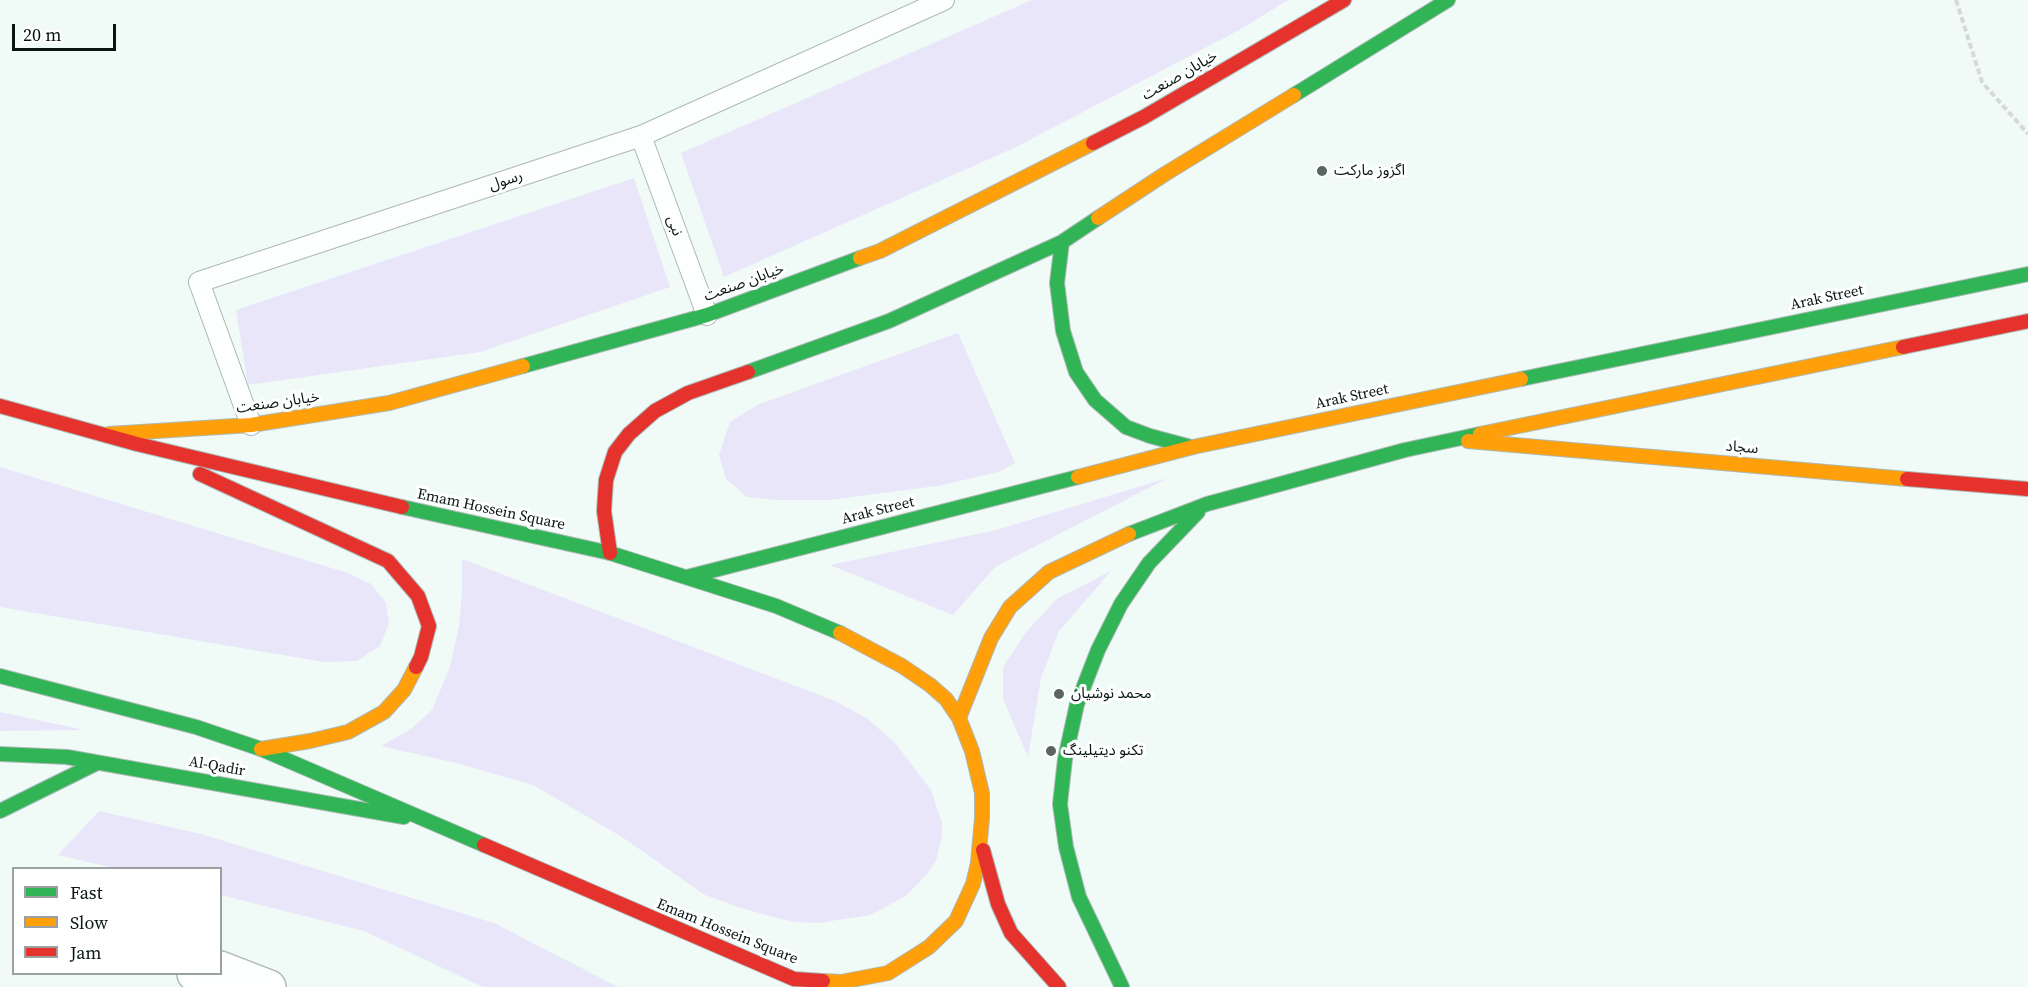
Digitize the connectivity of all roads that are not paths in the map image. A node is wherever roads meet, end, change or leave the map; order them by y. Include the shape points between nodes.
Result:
1 (944, 0) edge
2 (1344, 0) edge
3 (1448, 0) edge
4 (641, 136) junction
5 (1062, 242) junction
6 (2028, 274) edge
7 (707, 315) junction
8 (2028, 321) edge
9 (0, 406) edge
10 (250, 425) junction
11 (101, 435) junction
12 (1454, 440) junction
13 (136, 444) junction
14 (1193, 447) junction
15 (2028, 489) edge
16 (1207, 504) junction
17 (610, 553) junction
18 (687, 577) junction
19 (0, 676) edge
20 (959, 718) junction
21 (261, 749) junction
22 (0, 754) edge
23 (97, 763) junction
24 (0, 811) edge
25 (427, 822) junction
26 (981, 841) junction
27 (222, 969) edge
28 (195, 975) edge
29 (794, 979) junction
30 (209, 987) edge
31 (269, 987) edge
32 (810, 987) edge
33 (1059, 987) edge
34 (1122, 987) edge

1 - 4 lane, رسول
2 - 7 main road, خیابان صنعت via 1144,117 880,251
3 - 5 main road
4 - 7 lane, نبی
4 - 10 lane, رسول via 199,282
5 - 14 main road via 1057,284 1063,331 1082,382 1095,400 1126,427
5 - 17 main road via 889,321 688,393 655,411 615,452 606,480 604,511
6 - 14 main road, Arak Street
7 - 10 main road, خیابان صنعت via 389,403
8 - 12 main road
9 - 11 main road, Emam Hossein Square
10 - 11 main road, خیابان صنعت
11 - 13 main road, Emam Hossein Square
12 - 15 main road, سجاد
12 - 16 main road
13 - 17 main road, Emam Hossein Square
13 - 21 main road via 388,561 418,596 429,627 421,657 404,690 384,712 348,732
14 - 18 main road, Arak Street
16 - 20 main road via 1118,538 1049,572 1010,607 996,630
16 - 34 main road via 1149,563 1120,604 1077,704 1065,759 1060,804 1071,867 1079,897
17 - 18 main road, Emam Hossein Square
18 - 20 main road, Emam Hossein Square via 776,606 855,640 930,685
19 - 21 main road, Emam Hossein Square via 196,727
20 - 26 main road, Emam Hossein Square via 982,793
21 - 25 main road, Emam Hossein Square
22 - 23 main road, Al-Qadir via 67,757
23 - 24 main road
23 - 25 main road, Al-Qadir
25 - 29 main road, Emam Hossein Square
26 - 29 main road, Emam Hossein Square via 966,903 956,921 929,947 888,973 841,982
26 - 33 main road via 1011,933
27 - 31 street
28 - 30 street
29 - 32 main road

